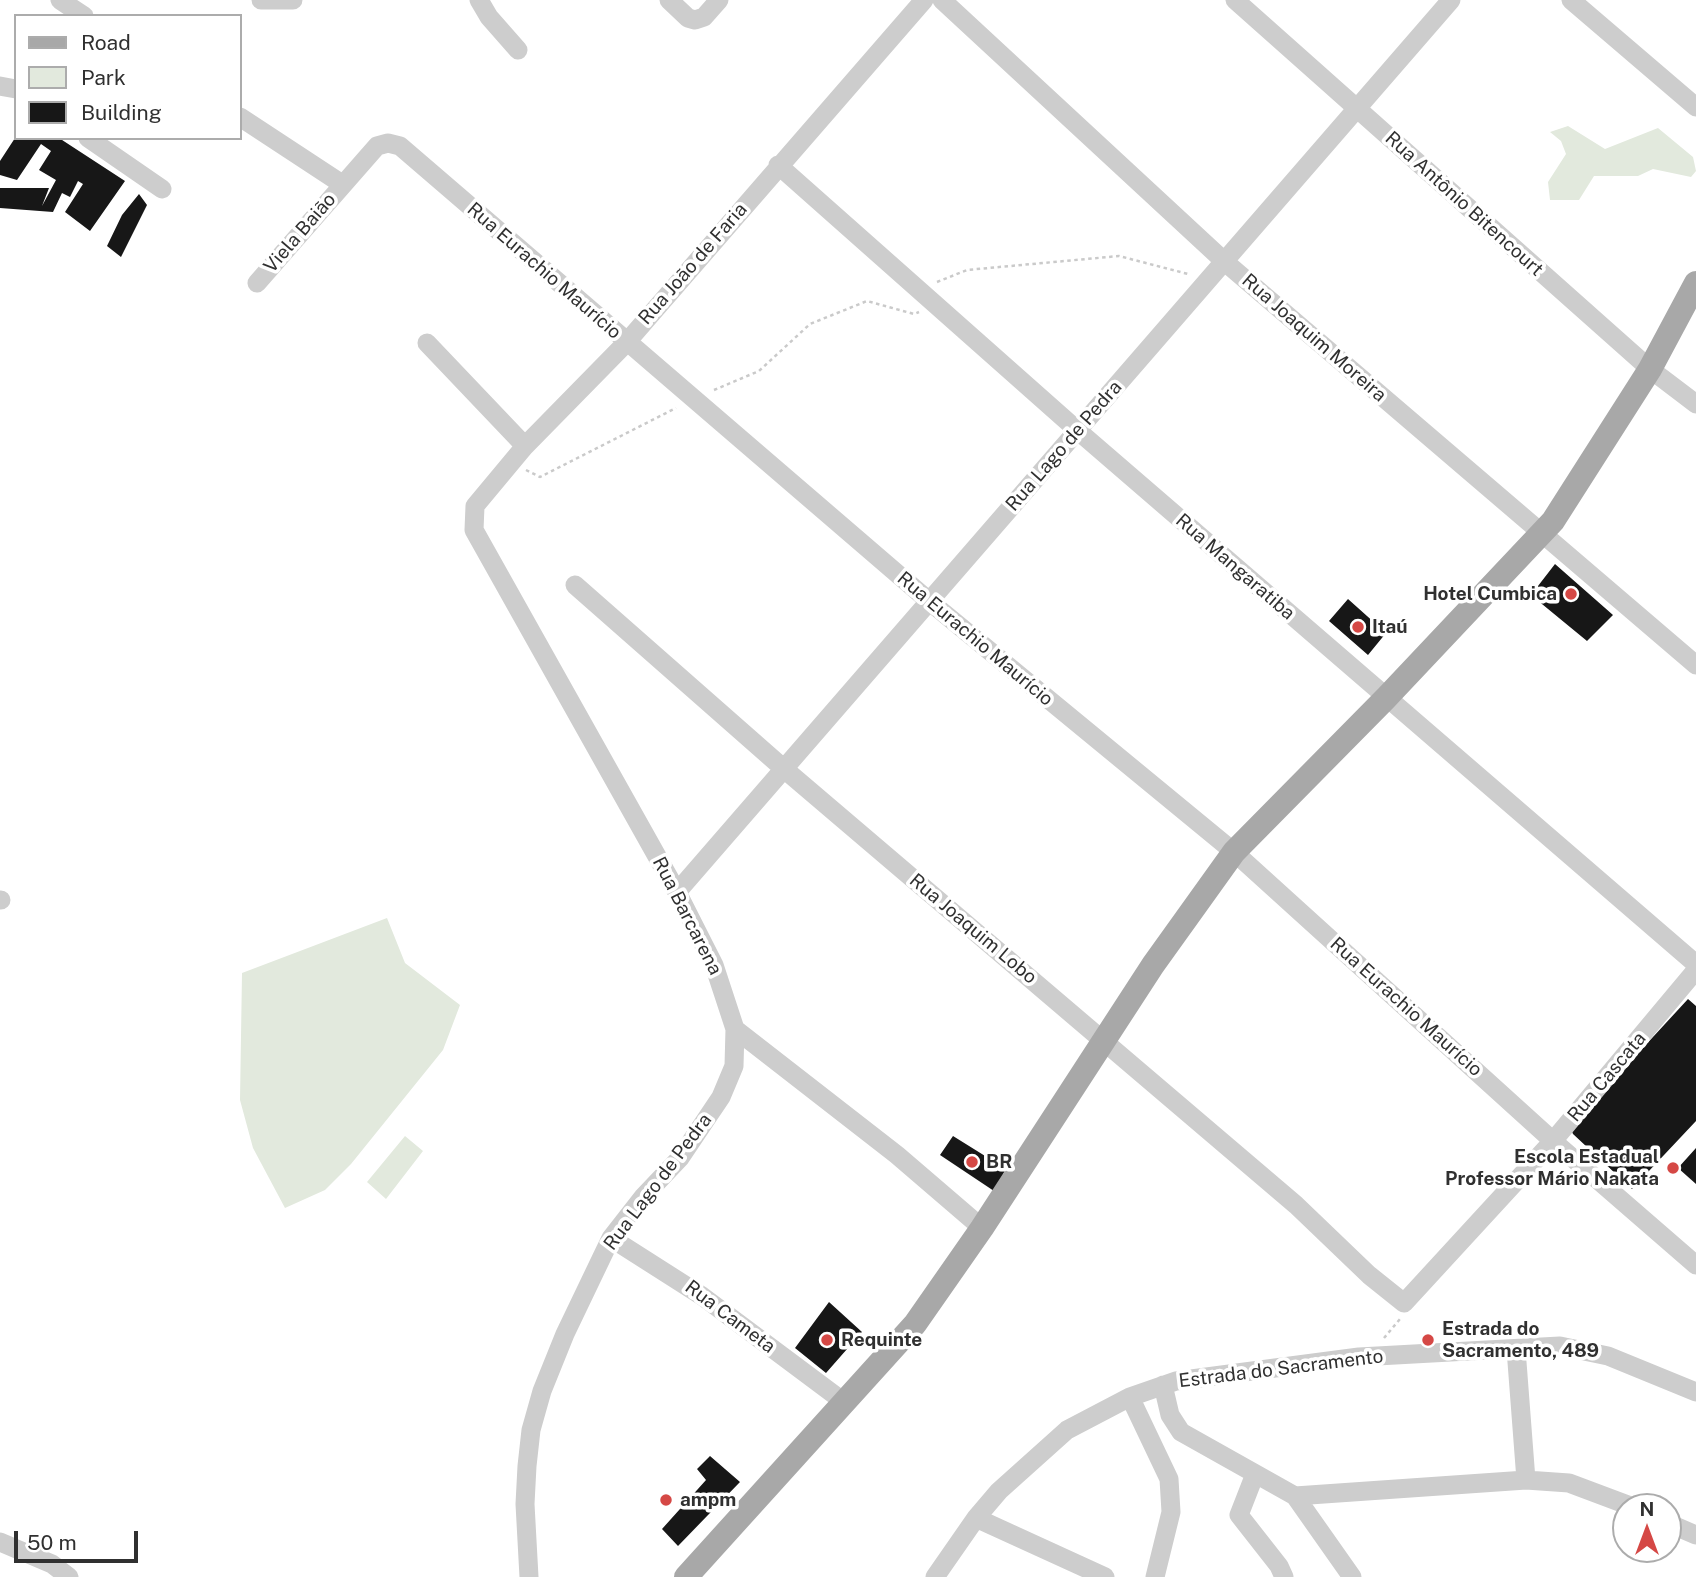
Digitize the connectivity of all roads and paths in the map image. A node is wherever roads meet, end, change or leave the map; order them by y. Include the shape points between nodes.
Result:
1 (60, 0) edge
2 (261, 0) edge
3 (293, 0) edge
4 (479, 0) edge
5 (719, 0) edge
6 (923, 0) edge
7 (943, 0) edge
8 (1235, 0) edge
9 (1451, 0) edge
10 (1571, 0) edge
11 (675, 6) edge
12 (81, 14) edge
13 (518, 50) dead end
14 (1696, 107) edge
15 (1357, 109) junction
16 (242, 118) edge
17 (91, 140) edge
18 (778, 165) junction
19 (342, 184) junction
20 (162, 190) dead end
21 (1225, 262) junction
22 (1209, 279) junction
23 (257, 283) dead end
24 (1696, 284) edge
25 (934, 303) junction
26 (427, 343) dead end
27 (626, 343) junction
28 (1650, 369) junction
29 (693, 399) junction
30 (1696, 404) edge
31 (1077, 430) junction
32 (526, 446) junction
33 (510, 463) junction
34 (474, 530) joint
35 (1542, 534) junction
36 (575, 585) dead end
37 (929, 601) junction
38 (1696, 664) edge
39 (1386, 698) junction
40 (783, 768) junction
41 (1234, 852) junction
42 (677, 892) junction
43 (1696, 964) edge
44 (1696, 971) edge
45 (735, 1029) junction
46 (1105, 1041) junction
47 (1553, 1140) junction
48 (982, 1228) junction
49 (611, 1238) junction
50 (1696, 1265) edge
51 (1404, 1303) junction
52 (1516, 1349) junction
53 (1359, 1357) junction
54 (1163, 1385) junction
55 (1696, 1392) edge
56 (1130, 1397) junction
57 (844, 1402) junction
58 (1189, 1439) junction
59 (1161, 1462) junction
60 (1255, 1474) junction
61 (1526, 1480) junction
62 (1295, 1496) junction
63 (1612, 1499) edge
64 (976, 1518) junction
65 (0, 1542) edge
66 (69, 1577) edge
67 (529, 1577) edge
68 (685, 1577) edge
69 (935, 1577) edge
70 (1105, 1577) edge
71 (1155, 1577) edge
72 (1284, 1577) edge
73 (1352, 1577) edge

1 - 12 street
2 - 3 street
4 - 13 street
5 - 11 street via 695,20
6 - 18 street, Rua João de Faria
7 - 21 street, Rua Joaquim Moreira
8 - 15 street, Rua Antônio Bitencourt
9 - 15 street, Rua Lago de Pedra
10 - 14 street
15 - 21 street, Rua Lago de Pedra
15 - 28 street, Rua Antônio Bitencourt
16 - 19 street
17 - 20 street
18 - 25 street, Rua Mangaratiba
18 - 27 street, Rua João de Faria
19 - 23 street, Viela Baião
19 - 27 street, Rua Eurachio Maurício via 377,146 400,146
21 - 22 street, Rua Lago de Pedra
21 - 35 street, Rua Joaquim Moreira
22 - 25 path via 1119,256 967,270 934,283
22 - 31 street, Rua Lago de Pedra
24 - 28 main road
25 - 29 path via 915,314 867,301 810,324 759,371
25 - 31 street, Rua Mangaratiba
26 - 32 street
27 - 29 street, Rua Eurachio Maurício
27 - 32 street, Rua João de Faria
28 - 30 street, Rua Antônio Bitencourt
28 - 35 main road
29 - 33 path via 540,477
29 - 37 street, Rua Eurachio Maurício
31 - 37 street, Rua Lago de Pedra
31 - 39 street, Rua Mangaratiba
32 - 33 street, Rua João de Faria
33 - 34 street, Rua João de Faria via 475,506
34 - 42 street, Rua Barcarena
35 - 38 street, Rua Joaquim Moreira
35 - 39 main road
36 - 40 street, Rua Joaquim Lobo
37 - 40 street, Rua Lago de Pedra
37 - 41 street, Rua Eurachio Maurício
39 - 41 main road
39 - 43 street, Rua Mangaratiba
40 - 42 street, Rua Lago de Pedra
40 - 46 street, Rua Joaquim Lobo
41 - 46 main road
41 - 47 street, Rua Eurachio Maurício
42 - 45 street, Rua Barcarena via 714,965
44 - 47 street, Rua Cascata
45 - 48 street
45 - 49 street, Rua Lago de Pedra via 733,1066 721,1097 680,1158
46 - 48 main road
46 - 51 street, Rua Joaquim Lobo
47 - 50 street, Rua Eurachio Maurício
47 - 51 street, Rua Cascata
48 - 57 main road via 915,1324
49 - 57 street, Rua Cameta via 702,1296
49 - 67 street, Rua Lago de Pedra via 565,1334 531,1430 525,1504
51 - 53 path via 1403,1315 1378,1345 1360,1346
52 - 53 street, Estrada do Sacramento
52 - 55 street, Estrada do Sacramento via 1560,1346 1586,1350
52 - 61 street
53 - 54 street, Estrada do Sacramento
54 - 56 street, Estrada do Sacramento
54 - 58 street via 1170,1415
56 - 59 street
56 - 64 street, Estrada do Sacramento via 1068,1430
57 - 68 main road
58 - 59 street via 1169,1444
58 - 60 street
59 - 71 street via 1169,1479 1171,1512
60 - 62 street
60 - 72 street via 1239,1515
61 - 62 street
61 - 63 street via 1569,1483
62 - 73 street
64 - 69 street, Estrada do Sacramento
64 - 70 street
65 - 66 street via 52,1564

